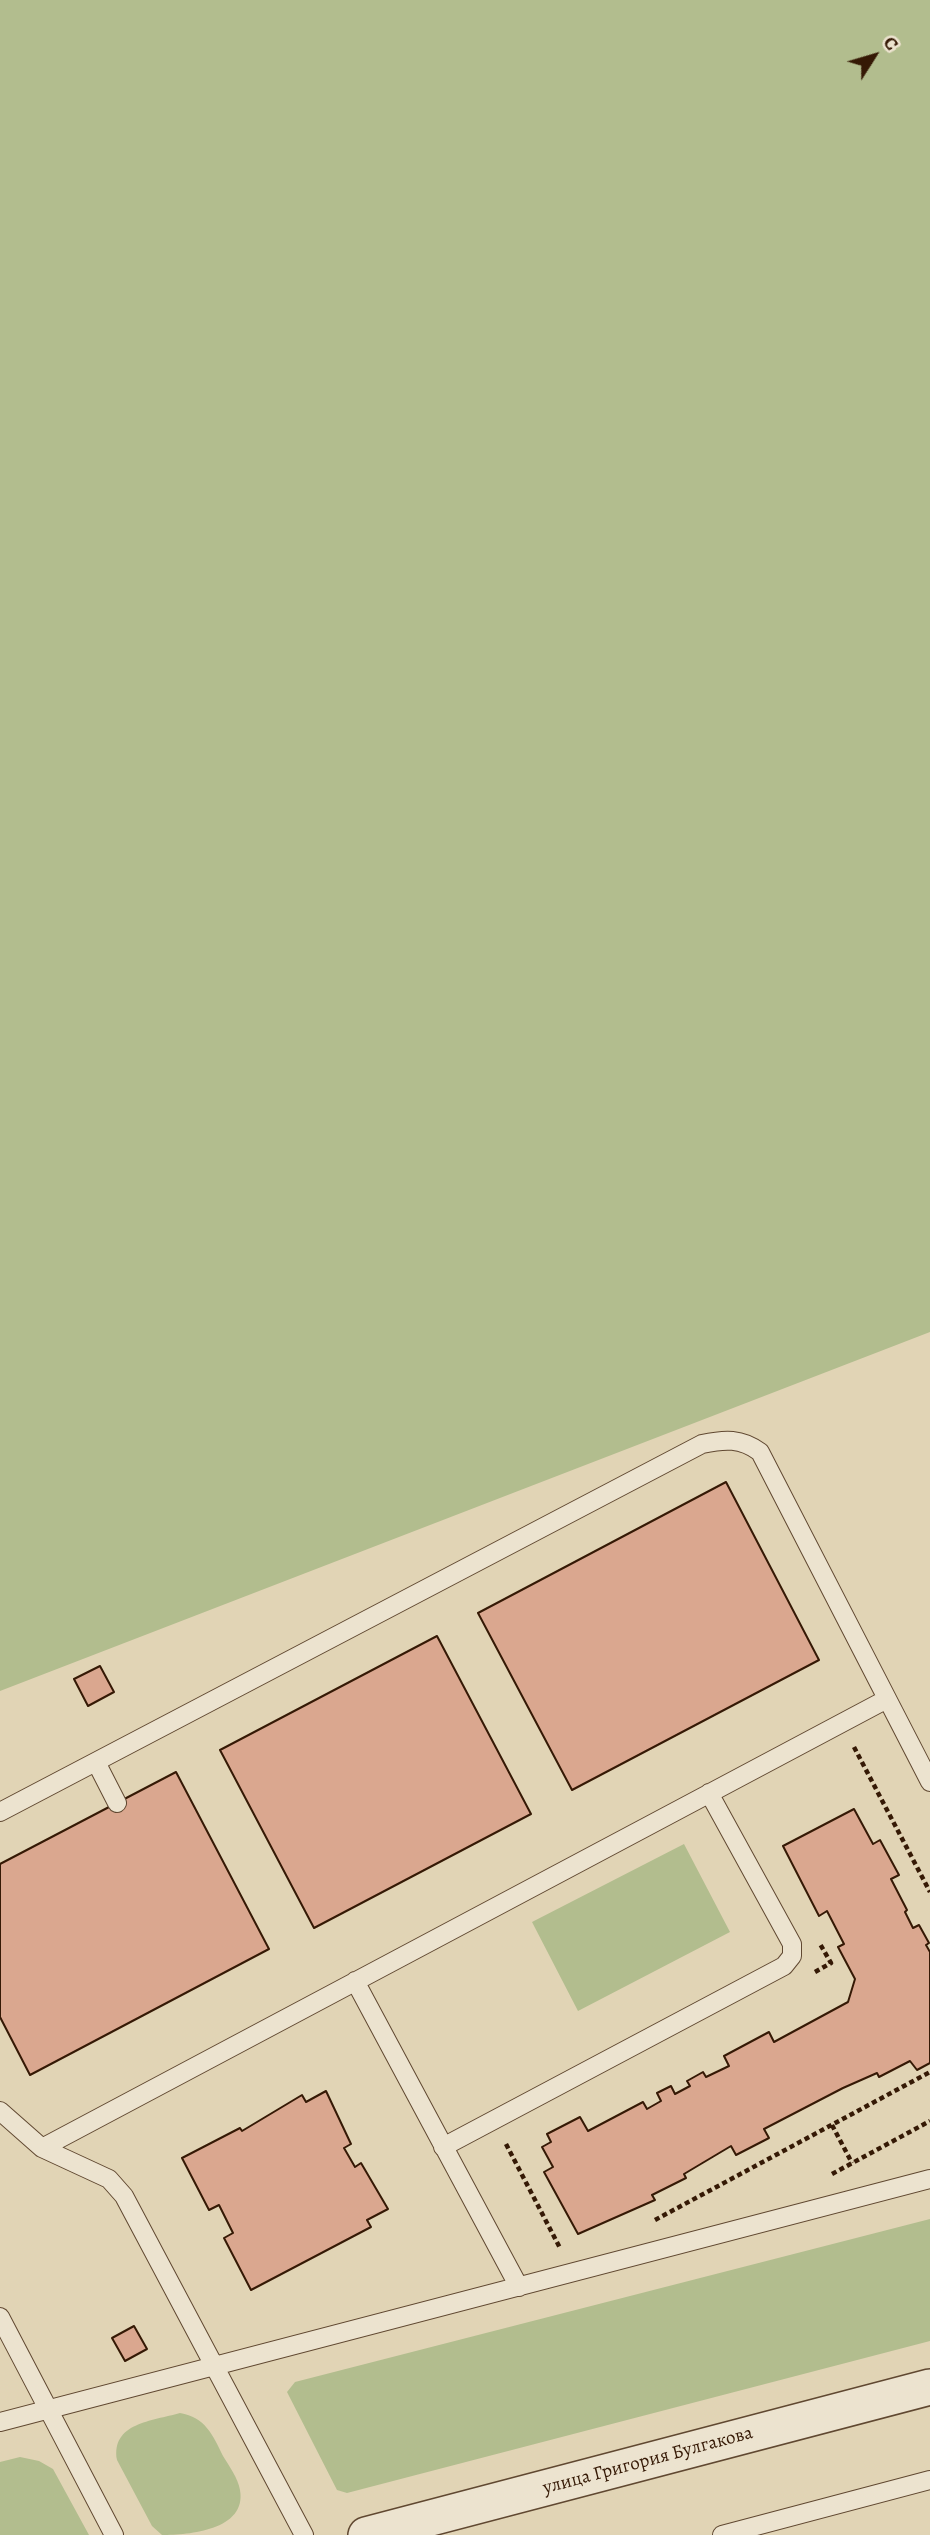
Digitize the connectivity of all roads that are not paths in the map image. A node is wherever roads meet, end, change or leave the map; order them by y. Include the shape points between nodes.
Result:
1 (887, 1699) junction
2 (96, 1762) junction
3 (930, 1783) edge
4 (709, 1793) junction
5 (117, 1803) dead end
6 (0, 1812) edge
7 (355, 1981) junction
8 (0, 2111) edge
9 (443, 2147) junction
10 (42, 2148) junction
11 (930, 2179) edge
12 (519, 2287) junction
13 (0, 2317) edge
14 (213, 2367) junction
15 (930, 2387) edge
16 (48, 2410) junction
17 (0, 2422) edge
18 (930, 2480) edge
19 (114, 2535) edge
20 (304, 2535) edge
21 (366, 2535) edge
22 (722, 2535) edge

1 - 2 lane via 760,1452 747,1442 724,1439 702,1444
1 - 3 lane
1 - 4 lane
2 - 5 lane
2 - 6 lane
4 - 7 lane
4 - 9 lane via 792,1944 792,1956 784,1966
7 - 9 lane
7 - 10 lane
8 - 10 lane
9 - 12 lane
10 - 14 lane via 109,2179 124,2196
11 - 12 lane
12 - 14 lane
13 - 16 lane
14 - 16 lane
14 - 20 lane
15 - 21 street, улица Григория Булгакова
16 - 17 lane
16 - 19 lane
18 - 22 lane

